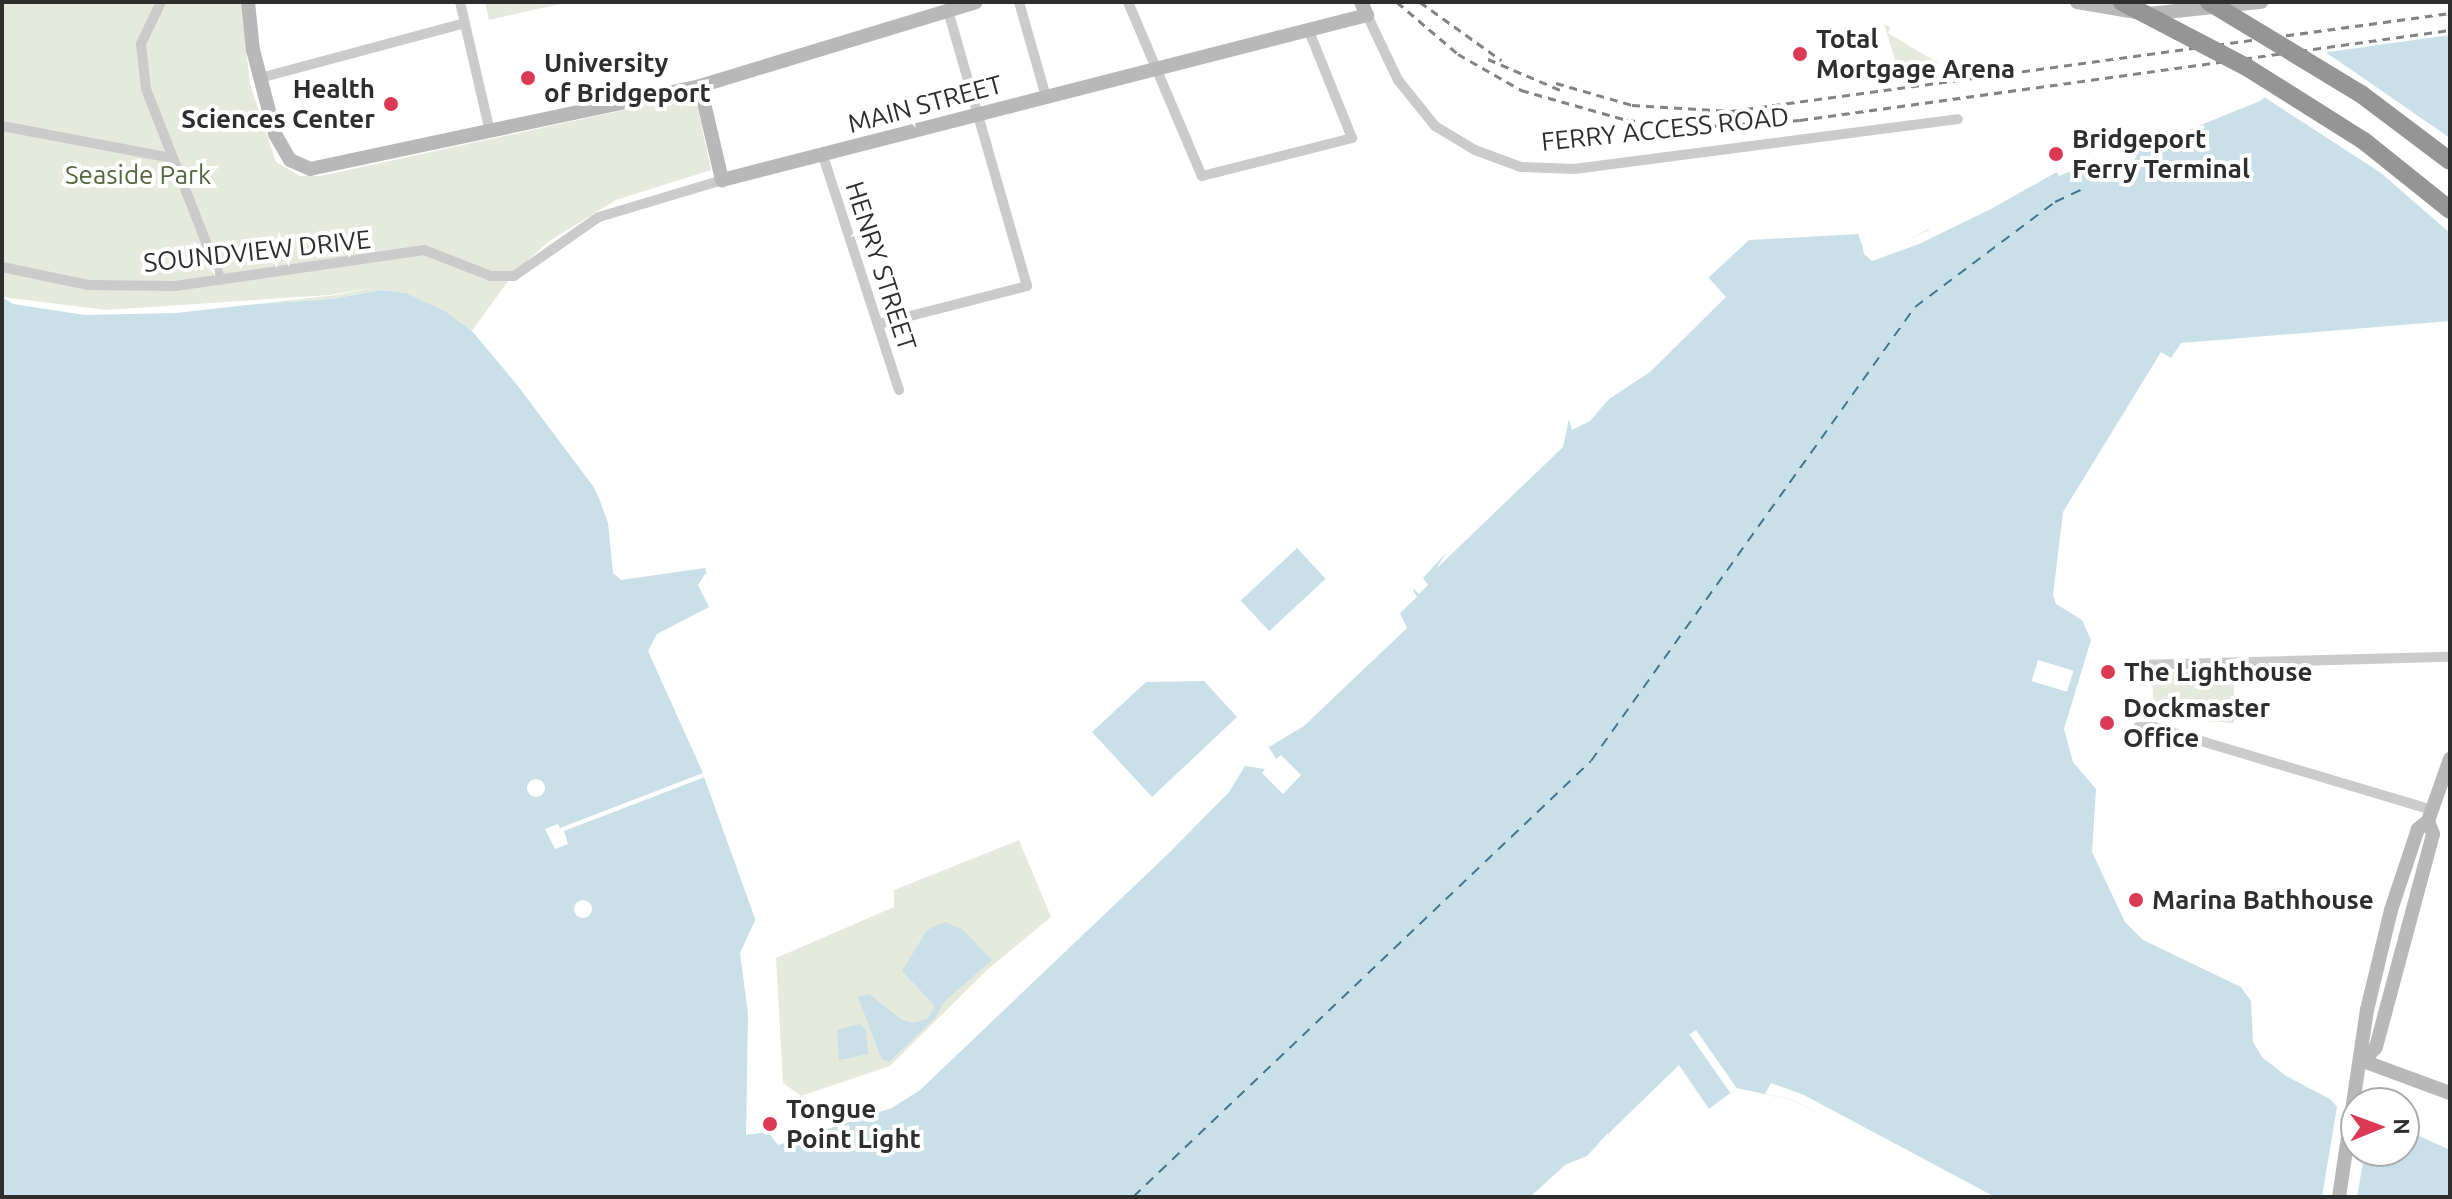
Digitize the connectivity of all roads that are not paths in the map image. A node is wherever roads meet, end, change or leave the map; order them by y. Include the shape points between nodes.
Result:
1 (161, 2) edge
2 (248, 2) edge
3 (460, 2) edge
4 (976, 2) edge
5 (1019, 2) edge
6 (1128, 2) edge
7 (2077, 2) edge
8 (2122, 2) edge
9 (2209, 2) edge
10 (2261, 2) edge
11 (946, 6) edge
12 (1364, 8) edge
13 (2146, 8) edge
14 (465, 23) junction
15 (1309, 31) junction
16 (1157, 68) junction
17 (2248, 68) junction
18 (260, 78) junction
19 (700, 86) junction
20 (1046, 97) junction
21 (978, 115) junction
22 (1958, 119) dead end
23 (2, 126) edge
24 (490, 132) junction
25 (823, 156) junction
26 (171, 158) junction
27 (2450, 161) edge
28 (722, 180) junction
29 (2450, 210) edge
30 (2, 267) edge
31 (514, 276) joint
32 (221, 280) junction
33 (879, 324) junction
34 (899, 390) dead end
35 (2450, 657) edge
36 (2138, 665) dead end
37 (2138, 727) dead end
38 (2450, 759) edge
39 (2430, 815) junction
40 (2363, 1061) junction
41 (2450, 1093) edge
42 (2339, 1197) edge

1 - 26 street via 145,28 141,65
2 - 18 street
3 - 14 street
4 - 11 street
5 - 20 street
6 - 16 street
7 - 13 street
8 - 17 highway, bridge
9 - 27 highway, bridge via 2361,94
10 - 13 street
11 - 19 street
11 - 21 street
12 - 15 street, MAIN STREET
12 - 22 street, FERRY ACCESS ROAD via 1398,80 1435,126 1475,150 1521,167 1574,169
13 - 17 highway, bridge
14 - 18 street
14 - 24 street
15 - 16 street, MAIN STREET
15 - 16 street via 1352,138 1202,176
16 - 20 street, MAIN STREET
17 - 29 highway via 2378,150
18 - 24 street via 281,148 290,160 310,169
19 - 24 street
19 - 28 street
20 - 21 street, MAIN STREET
21 - 25 street, MAIN STREET
21 - 33 street via 1027,286
23 - 26 street
25 - 28 street, MAIN STREET
25 - 33 street, HENRY STREET
26 - 32 street
28 - 31 street, MAIN STREET via 599,217
30 - 32 street, SOUNDVIEW DRIVE via 88,285
31 - 32 street, SOUNDVIEW DRIVE via 491,276 424,250
33 - 34 street, HENRY STREET
35 - 36 street
37 - 39 street via 2154,727
38 - 39 street
39 - 40 street via 2418,829 2391,910 2367,1010
40 - 41 street
40 - 42 street

